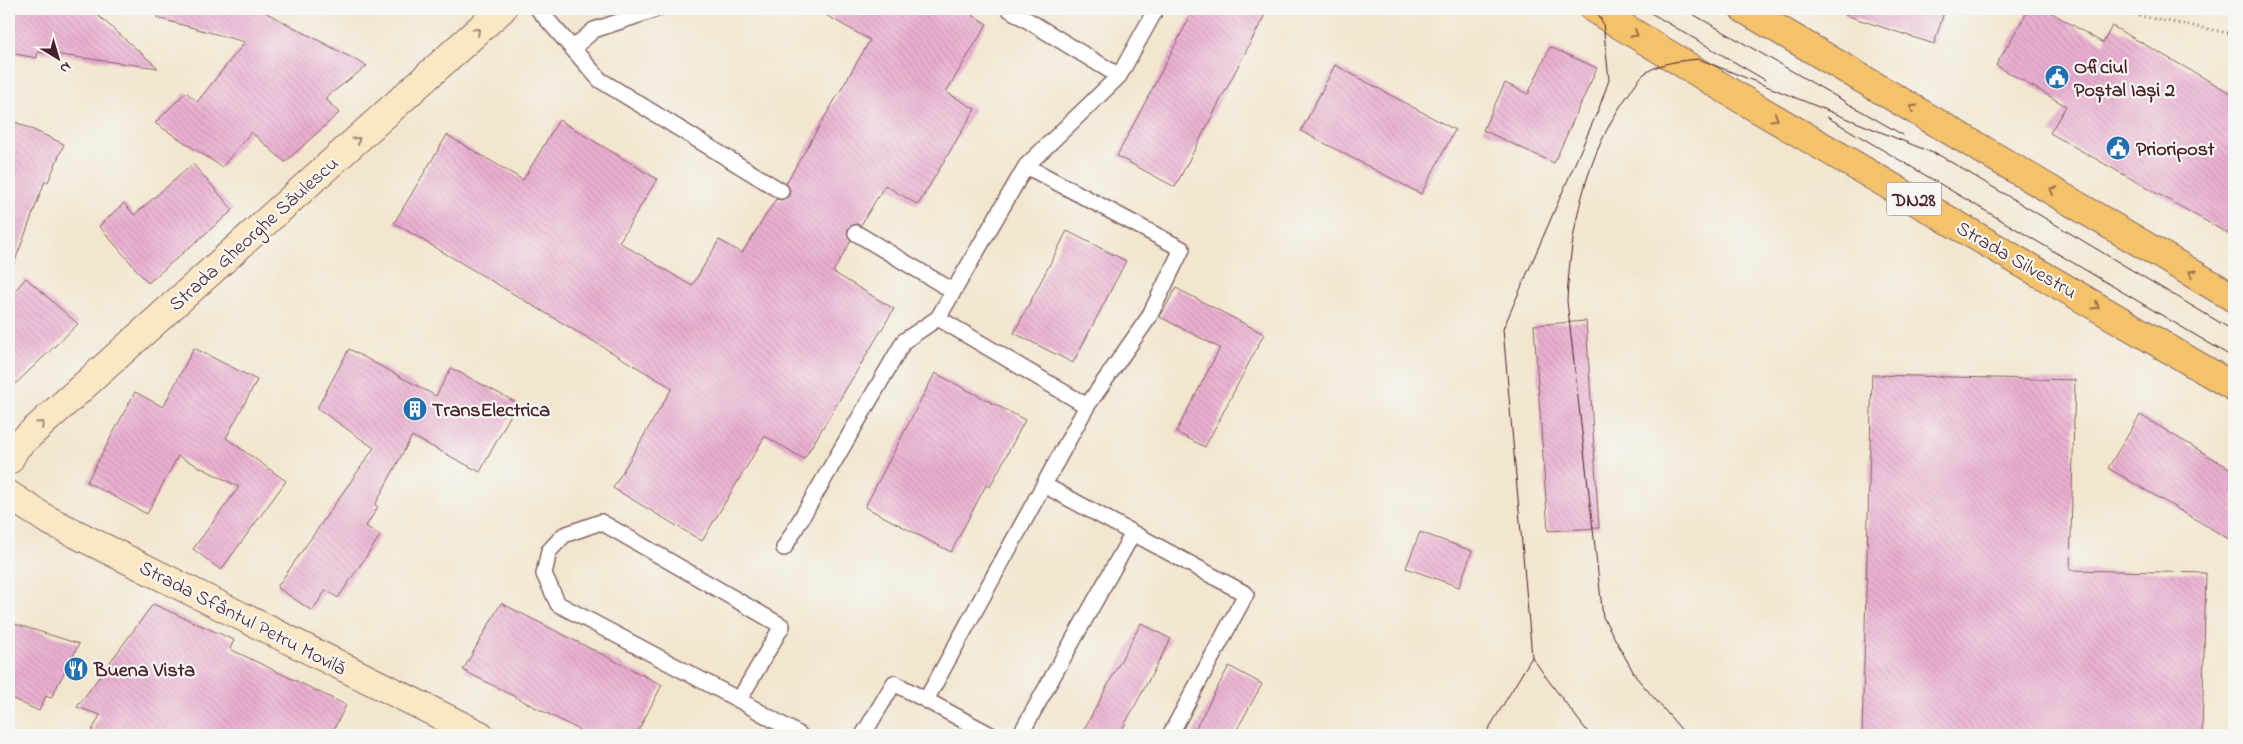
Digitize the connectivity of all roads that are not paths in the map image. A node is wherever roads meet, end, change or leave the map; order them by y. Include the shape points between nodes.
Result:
1 (502, 9) edge
2 (538, 9) edge
3 (657, 9) edge
4 (1009, 9) edge
5 (1156, 9) edge
6 (1594, 9) edge
7 (1744, 9) edge
8 (573, 48) junction
9 (1119, 76) junction
10 (1026, 166) junction
11 (781, 191) dead end
12 (856, 233) dead end
13 (953, 291) junction
14 (2234, 298) edge
15 (938, 318) junction
16 (2234, 387) edge
17 (1087, 406) junction
18 (9, 460) edge
19 (1044, 485) junction
20 (9, 496) edge
21 (1133, 533) junction
22 (784, 548) dead end
23 (739, 700) junction
24 (926, 700) junction
25 (480, 735) edge
26 (800, 735) edge
27 (862, 735) edge
28 (991, 735) edge
29 (1020, 735) edge
30 (1170, 735) edge

18 -> 1 street, Strada Gheorghe Săulescu via 16,447
2 - 8 lane
3 - 8 lane via 594,30
4 - 9 lane
5 - 9 lane
6 -> 16 main road, Strada Silvestru / DN28 via 1743,100
14 -> 7 main road
8 - 11 lane via 600,80
9 - 10 lane
10 - 13 lane
10 - 17 lane via 1182,249 1149,317
12 - 13 lane
13 - 15 lane
15 - 17 lane
15 - 22 lane via 904,341
17 - 19 lane
19 - 21 lane
19 - 24 lane
20 - 25 street, Strada Sfântul Petru Movilă via 46,519
21 - 29 lane
21 - 30 lane via 1246,594
23 - 23 lane via 558,604 544,574 550,551 564,535 601,522 782,626
23 - 26 lane
24 - 27 lane via 894,683
24 - 28 lane

